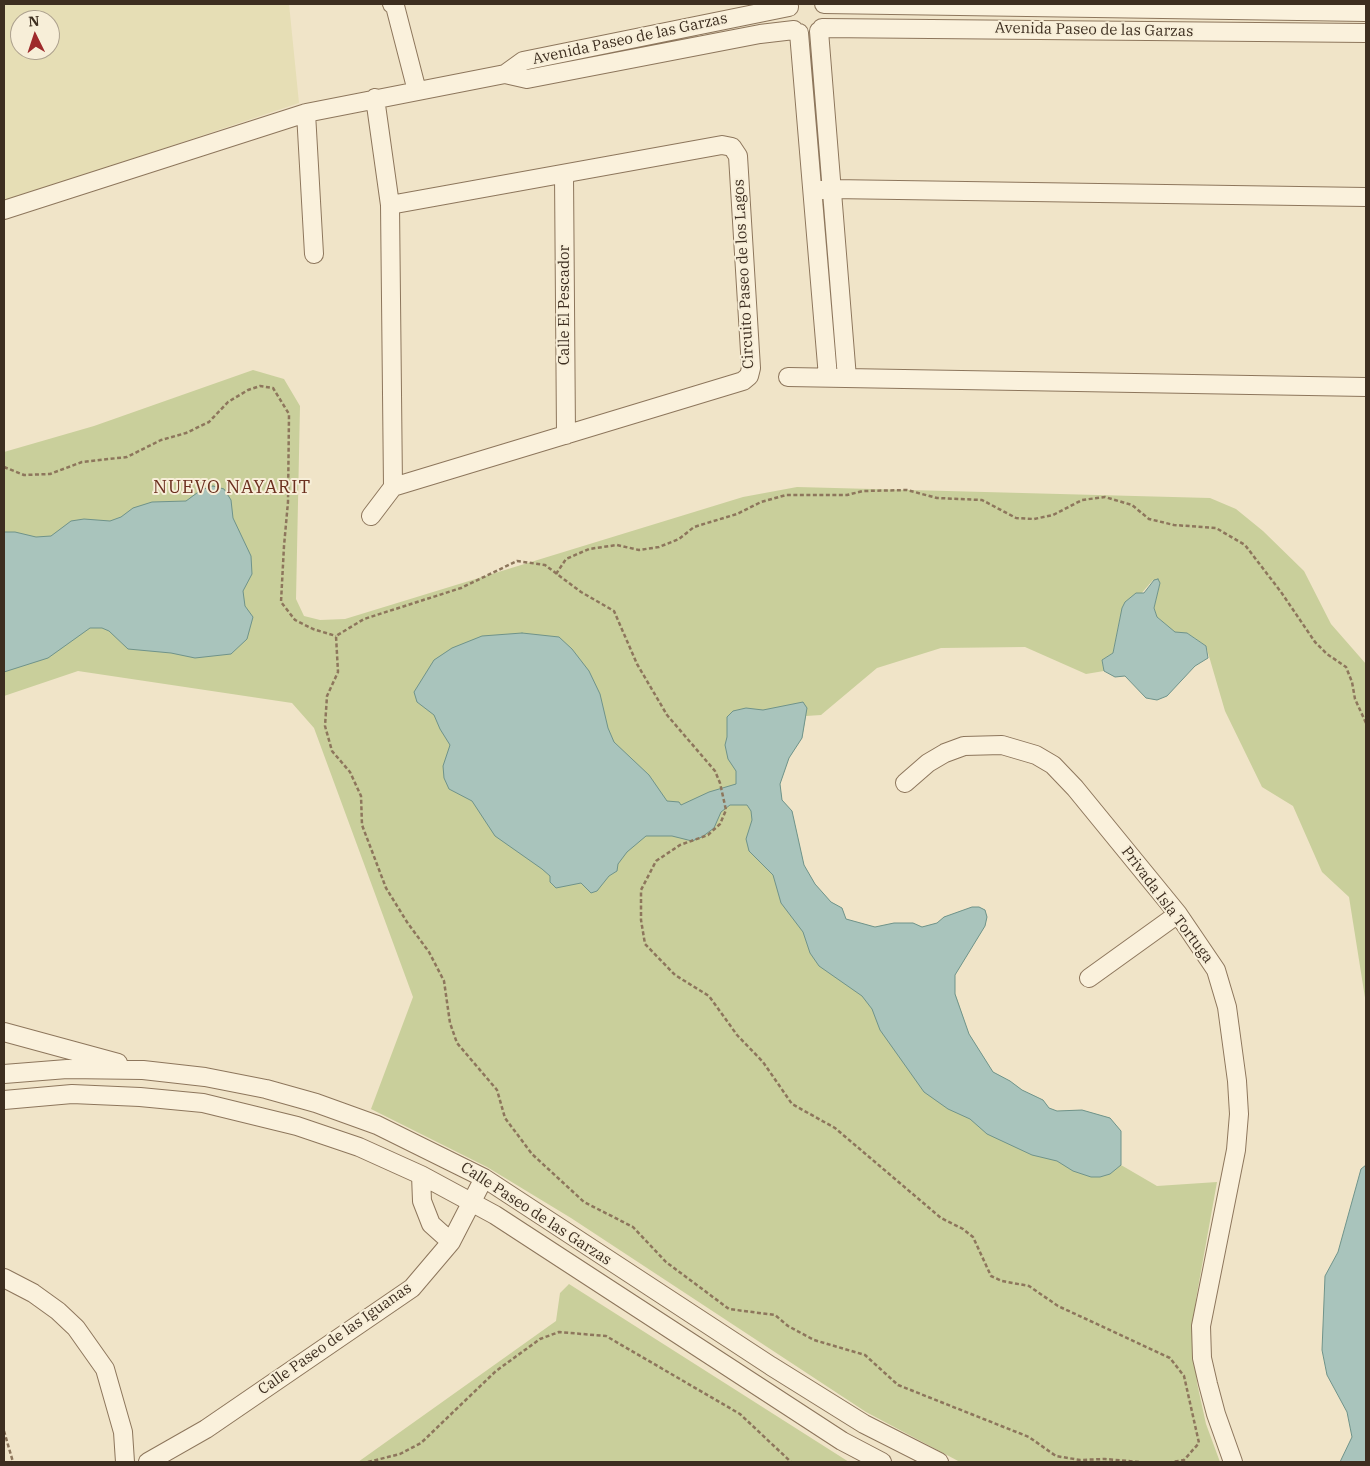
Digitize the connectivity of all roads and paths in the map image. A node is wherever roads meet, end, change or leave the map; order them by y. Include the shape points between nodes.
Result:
1 (392, 4) edge
2 (824, 4) edge
3 (791, 6) edge
4 (1366, 12) edge
5 (821, 29) junction
6 (797, 32) junction
7 (1366, 33) edge
8 (505, 74) junction
9 (417, 90) junction
10 (375, 98) junction
11 (306, 113) junction
12 (564, 176) junction
13 (832, 189) junction
14 (812, 191) junction
15 (1366, 198) edge
16 (390, 205) junction
17 (4, 210) edge
18 (314, 254) dead end
19 (788, 377) dead end
20 (828, 378) junction
21 (847, 378) junction
22 (1366, 387) edge
23 (566, 434) junction
24 (4, 468) edge
25 (393, 487) junction
26 (371, 516) dead end
27 (556, 574) junction
28 (336, 636) junction
29 (1366, 723) edge
30 (905, 783) dead end
31 (1178, 914) junction
32 (1089, 978) dead end
33 (4, 1032) edge
34 (143, 1070) junction
35 (4, 1074) edge
36 (266, 1089) junction
37 (4, 1100) edge
38 (258, 1116) junction
39 (421, 1175) junction
40 (484, 1178) junction
41 (471, 1202) junction
42 (451, 1242) junction
43 (4, 1278) edge
44 (4, 1431) edge
45 (13, 1462) edge
46 (125, 1462) edge
47 (148, 1462) edge
48 (368, 1462) edge
49 (791, 1462) edge
50 (882, 1462) edge
51 (939, 1462) edge
52 (1139, 1462) edge
53 (1172, 1462) edge
54 (1233, 1462) edge

1 - 9 street
2 - 4 street, Avenida Paseo de las Garzas
2 - 5 street via 826,20
3 - 6 street via 789,23
3 - 8 street, Avenida Paseo de las Garzas via 523,61
5 - 6 street, Avenida Paseo de las Garzas via 813,34
5 - 7 street, Avenida Paseo de las Garzas
5 - 13 street
6 - 8 street, Avenida Paseo de las Garzas via 760,34 526,79
6 - 14 street
8 - 9 street, Avenida Paseo de las Garzas
9 - 10 street, Avenida Paseo de las Garzas
10 - 11 street, Avenida Paseo de las Garzas
10 - 16 street
11 - 17 street, Avenida Paseo de las Garzas
11 - 18 street
12 - 16 street, Circuito Paseo de los Lagos
12 - 23 street, Calle El Pescador
12 - 23 street, Circuito Paseo de los Lagos via 722,145 732,147 738,156 751,368 743,381
13 - 14 street
13 - 15 street
13 - 21 street
14 - 20 street
16 - 25 street
19 - 20 street
20 - 21 street
21 - 22 street
23 - 25 street, Circuito Paseo de los Lagos
24 - 28 path via 24,475 50,474 82,462 127,456 209,422 228,402 248,390 260,386 273,388 289,414 288,502 281,602 295,620
25 - 26 street
27 - 28 path via 545,564 518,561 461,588 364,619
27 - 29 path via 566,559 589,549 617,545 639,550 659,547 680,539 703,524 786,495 847,495 863,491 907,490 937,498 982,500 1016,518 1034,520 1053,515 1082,500 1105,497 1132,505 1149,519 1216,528 1245,545 1315,642 1346,667
27 - 53 path via 614,611 637,664 667,716 715,771 720,783 726,810 720,824 708,836 680,845 656,861 641,890 645,944 675,976 709,996 737,1035 763,1062 792,1104 835,1128 941,1218 973,1237 991,1276 1029,1286 1058,1306 1170,1358 1184,1376 1198,1443 1184,1460
28 - 52 path via 338,672 328,696 325,726 332,751 350,772 361,796 362,825 386,888 429,952 444,981 450,1023 457,1043 497,1090 505,1118 532,1154 584,1202 633,1227 666,1262 729,1309 775,1315 814,1340 865,1355 898,1385 1029,1437 1056,1456
30 - 31 street, Privada Isla Tortuga via 928,763 964,746 1002,745 1036,755 1053,765 1075,788
31 - 32 street
31 - 54 street, Privada Isla Tortuga via 1216,970 1226,1006 1237,1081 1236,1150 1201,1326 1202,1358 1208,1384
33 - 34 street
34 - 35 street, Calle Paseo de las Garzas via 67,1069
34 - 36 street, Calle Paseo de las Garzas via 205,1077
36 - 38 street
36 - 40 street, Calle Paseo de las Garzas via 377,1125
37 - 38 street, Calle Paseo de las Garzas via 72,1094 140,1097 203,1103
38 - 39 street, Calle Paseo de las Garzas via 360,1147
39 - 41 street, Calle Paseo de las Garzas
39 - 42 street via 422,1201 431,1224
40 - 41 street, Calle Paseo de las Iguanas
40 - 51 street, Calle Paseo de las Garzas via 805,1388 864,1424
41 - 42 street, Calle Paseo de las Iguanas
41 - 50 street, Calle Paseo de las Garzas via 842,1441
42 - 47 street, Calle Paseo de las Iguanas via 412,1288 206,1429
43 - 46 street via 58,1311 76,1328 105,1369 118,1408
44 - 45 path
48 - 49 path via 400,1454 420,1443 496,1371 540,1339 559,1332 606,1336 740,1414

